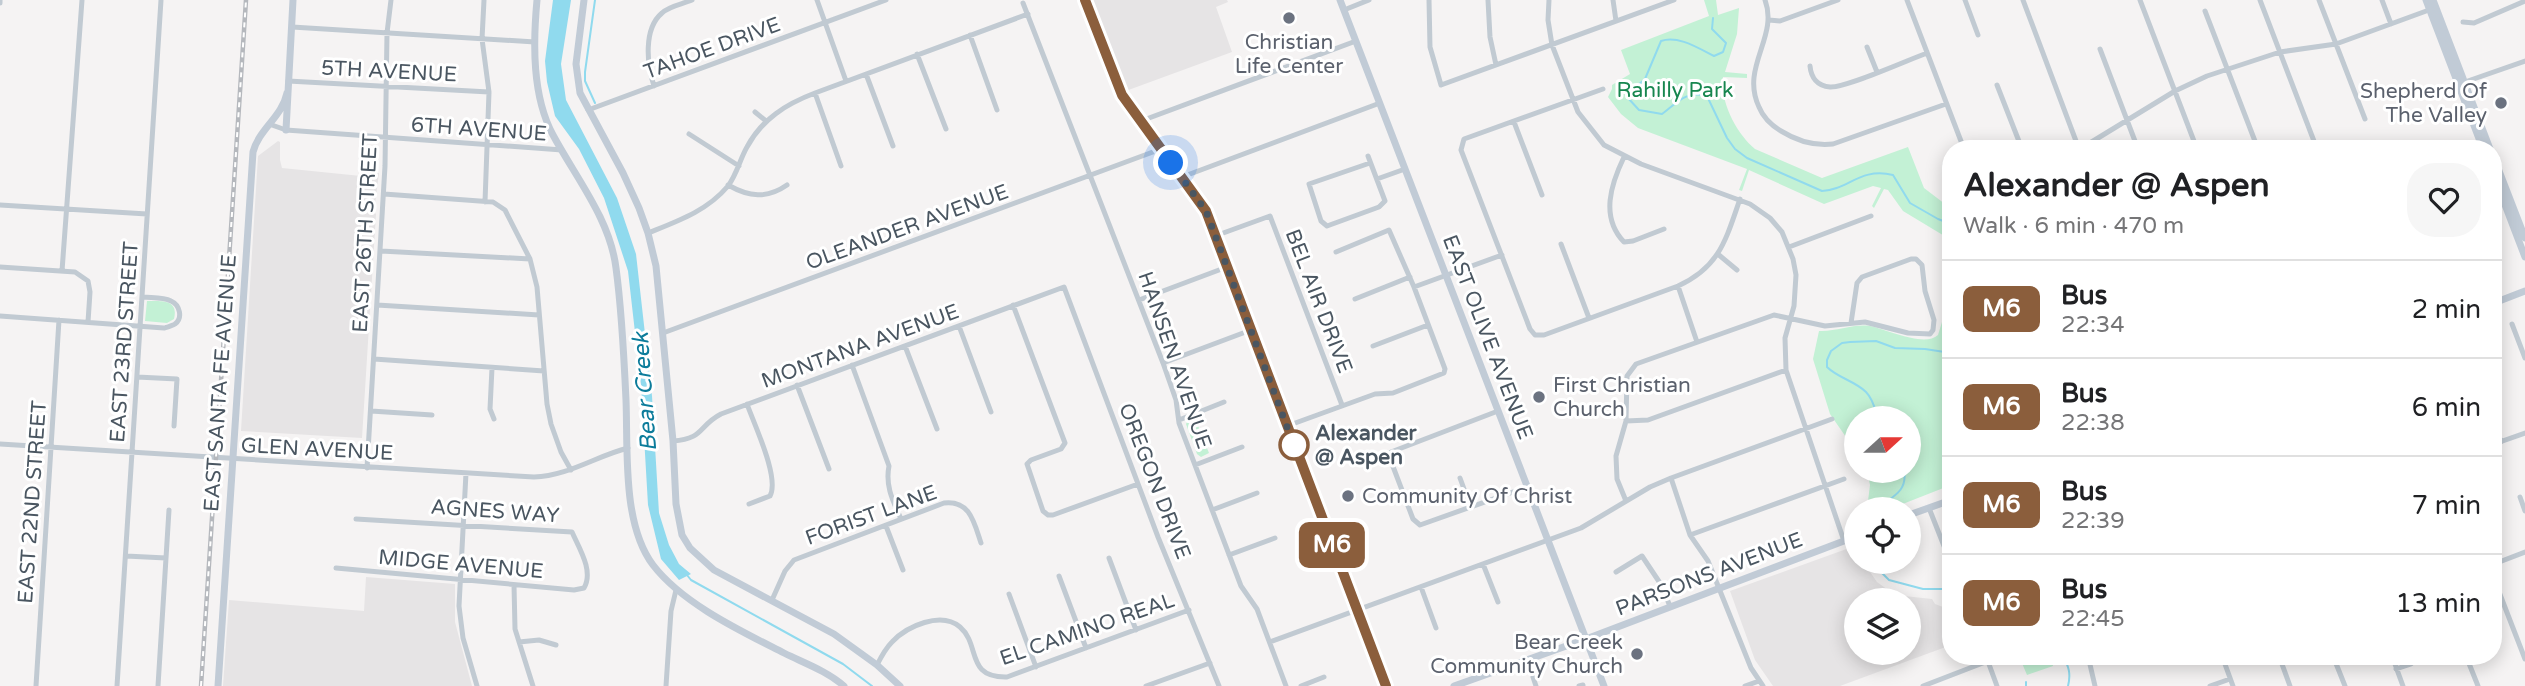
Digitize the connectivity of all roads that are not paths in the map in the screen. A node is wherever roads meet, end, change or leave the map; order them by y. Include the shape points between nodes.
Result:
1 (82, 0) edge
2 (161, 0) edge
3 (293, 0) edge
4 (391, 0) edge
5 (484, 0) edge
6 (537, 0) edge
7 (584, 0) edge
8 (692, 0) edge
9 (817, 0) edge
10 (886, 0) edge
11 (1085, 0) edge
12 (1340, 0) edge
13 (1369, 0) edge
14 (1429, 0) edge
15 (1488, 0) edge
16 (1549, 0) edge
17 (1613, 0) edge
18 (1674, 0) edge
19 (1765, 0) edge
20 (1838, 0) edge
21 (1907, 0) edge
22 (1965, 0) edge
23 (2023, 0) edge
24 (2140, 0) edge
25 (2260, 0) edge
26 (2319, 0) edge
27 (2382, 0) edge
28 (2426, 0) edge
29 (2433, 0) edge
30 (2525, 1) edge
31 (1023, 3) dead end
32 (1344, 10) junction
33 (2205, 10) dead end
34 (2429, 10) junction
35 (1028, 14) junction
36 (1769, 20) junction
37 (1616, 21) junction
38 (2463, 22) dead end
39 (825, 23) junction
40 (2391, 24) junction
41 (292, 27) junction
42 (387, 33) junction
43 (970, 35) junction
44 (1978, 35) dead end
45 (482, 39) junction
46 (2448, 39) junction
47 (1356, 41) junction
48 (535, 42) junction
49 (2336, 44) junction
50 (1552, 45) junction
51 (1867, 47) dead end
52 (2100, 49) dead end
53 (2280, 52) junction
54 (1927, 53) junction
55 (917, 54) junction
56 (2446, 54) junction
57 (2525, 61) edge
58 (1496, 65) junction
59 (1810, 66) dead end
60 (2227, 69) junction
61 (1877, 72) junction
62 (866, 74) junction
63 (288, 81) junction
64 (846, 81) junction
65 (2465, 82) junction
66 (1997, 85) dead end
67 (654, 86) junction
68 (386, 87) junction
69 (1603, 89) dead end
70 (2175, 91) junction
71 (489, 92) junction
72 (287, 93) junction
73 (815, 93) junction
74 (1573, 100) junction
75 (1380, 103) junction
76 (1946, 104) junction
77 (588, 110) junction
78 (997, 110) dead end
79 (755, 112) dead end
80 (2365, 119) dead end
81 (766, 121) junction
82 (1141, 121) junction
83 (2127, 121) junction
84 (1514, 122) junction
85 (269, 124) junction
86 (946, 129) dead end
87 (286, 130) junction
88 (689, 134) dead end
89 (386, 139) junction
90 (1960, 140) edge
91 (2018, 140) edge
92 (2077, 140) edge
93 (2095, 140) edge
94 (2134, 140) edge
95 (2194, 140) edge
96 (2255, 140) edge
97 (2314, 140) edge
98 (2479, 140) edge
99 (2487, 140) edge
100 (488, 145) junction
101 (893, 146) dead end
102 (1161, 149) junction
103 (562, 150) junction
104 (1624, 157) junction
105 (739, 166) junction
106 (841, 166) dead end
107 (1405, 169) junction
108 (1090, 175) junction
109 (1182, 177) junction
110 (1377, 179) junction
111 (2502, 179) edge
112 (728, 185) junction
113 (788, 185) dead end
114 (384, 194) junction
115 (1542, 195) dead end
116 (2502, 197) edge
117 (1740, 199) junction
118 (485, 202) junction
119 (0, 205) edge
120 (66, 209) junction
121 (148, 214) junction
122 (1871, 216) dead end
123 (1664, 229) dead end
124 (648, 233) junction
125 (1215, 236) junction
126 (2525, 238) edge
127 (1561, 244) dead end
128 (1789, 247) junction
129 (381, 251) junction
130 (1336, 252) dead end
131 (1502, 254) junction
132 (1718, 255) junction
133 (2525, 257) edge
134 (530, 259) junction
135 (0, 267) edge
136 (1227, 267) junction
137 (1737, 270) dead end
138 (62, 271) junction
139 (1447, 276) junction
140 (1410, 277) junction
141 (1678, 286) junction
142 (1064, 287) joint
143 (1414, 287) junction
144 (2525, 291) edge
145 (143, 297) junction
146 (1355, 299) dead end
147 (1139, 300) junction
148 (2502, 300) edge
149 (377, 305) junction
150 (1013, 306) junction
151 (539, 315) junction
152 (0, 316) edge
153 (1589, 318) junction
154 (1790, 318) junction
155 (59, 320) junction
156 (88, 322) junction
157 (1851, 323) junction
158 (2512, 324) dead end
159 (141, 325) junction
160 (1428, 325) junction
161 (959, 326) junction
162 (1251, 331) junction
163 (663, 332) junction
164 (1697, 342) junction
165 (905, 346) junction
166 (1373, 346) dead end
167 (2525, 358) edge
168 (374, 359) junction
169 (1163, 363) junction
170 (852, 365) junction
171 (492, 368) junction
172 (1786, 370) junction
173 (544, 371) junction
174 (137, 376) junction
175 (797, 385) junction
176 (1224, 402) dead end
177 (747, 404) junction
178 (1342, 405) junction
179 (371, 411) junction
180 (1498, 411) junction
181 (991, 412) dead end
182 (432, 415) dead end
183 (494, 419) dead end
184 (1832, 419) dead end
185 (1178, 420) junction
186 (1626, 421) junction
187 (174, 426) dead end
188 (1287, 426) junction
189 (1805, 428) junction
190 (937, 429) dead end
191 (2525, 433) edge
192 (673, 441) junction
193 (2502, 442) edge
194 (0, 444) edge
195 (1242, 447) dead end
196 (51, 448) junction
197 (628, 448) junction
198 (132, 453) junction
199 (234, 460) junction
200 (1195, 465) junction
201 (367, 468) junction
202 (829, 469) dead end
203 (571, 470) junction
204 (466, 473) junction
205 (1460, 478) dead end
206 (1671, 478) junction
207 (1844, 479) dead end
208 (1138, 484) junction
209 (1825, 486) junction
210 (1527, 487) junction
211 (1257, 493) dead end
212 (2520, 497) dead end
213 (1626, 501) junction
214 (749, 503) dead end
215 (1942, 503) edge
216 (1471, 508) junction
217 (1929, 508) junction
218 (169, 510) dead end
219 (1212, 510) junction
220 (1921, 511) edge
221 (2525, 511) edge
222 (356, 519) dead end
223 (901, 519) junction
224 (464, 525) junction
225 (886, 526) junction
226 (1690, 535) junction
227 (1275, 537) dead end
228 (1548, 540) junction
229 (1844, 541) joint
230 (981, 543) dead end
231 (1942, 543) edge
232 (2525, 552) edge
233 (1229, 555) junction
234 (126, 556) junction
235 (166, 558) junction
236 (1109, 558) dead end
237 (2502, 561) edge
238 (1483, 564) junction
239 (336, 568) dead end
240 (903, 570) dead end
241 (1616, 572) dead end
242 (1059, 576) dead end
243 (460, 580) junction
244 (514, 585) junction
245 (584, 587) joint
246 (1421, 587) junction
247 (1719, 587) junction
248 (676, 590) junction
249 (1009, 594) dead end
250 (772, 600) junction
251 (2502, 600) edge
252 (1498, 602) dead end
253 (1670, 606) junction
254 (1189, 610) junction
255 (1357, 610) junction
256 (1436, 628) dead end
257 (1136, 630) junction
258 (1586, 639) junction
259 (519, 642) junction
260 (1270, 642) junction
261 (556, 645) dead end
262 (1086, 648) junction
263 (2525, 659) edge
264 (1210, 663) junction
265 (877, 665) junction
266 (1975, 665) edge
267 (1989, 665) edge
268 (2090, 665) edge
269 (2225, 665) edge
270 (2283, 665) edge
271 (2337, 665) edge
272 (2395, 665) edge
273 (2408, 665) edge
274 (2470, 665) edge
275 (1036, 667) junction
276 (2396, 669) junction
277 (1324, 677) dead end
278 (1533, 677) dead end
279 (1477, 678) junction
280 (2230, 679) junction
281 (1163, 683) edge
282 (1761, 683) edge
283 (1936, 684) edge
284 (36, 686) edge
285 (117, 686) edge
286 (158, 686) edge
287 (218, 686) edge
288 (477, 686) edge
289 (533, 686) edge
290 (666, 686) edge
291 (844, 686) edge
292 (900, 686) edge
293 (1146, 686) edge
294 (1219, 686) edge
295 (1286, 686) edge
296 (1301, 686) edge
297 (1386, 686) edge
298 (1454, 686) edge
299 (1480, 686) edge
300 (1536, 686) edge
301 (1604, 686) edge
302 (1745, 686) edge
303 (1923, 686) edge
304 (1997, 686) edge
305 (2095, 686) edge
306 (2210, 686) edge
307 (2233, 686) edge
308 (2290, 686) edge
309 (2345, 686) edge
310 (2403, 686) edge
311 (2478, 686) edge

1 - 120 street
2 - 121 street, EAST 23RD STREET
3 - 41 street, EAST SANTA FE AVENUE
4 - 42 street, EAST 26TH STREET
5 - 45 street
6 - 48 street
7 - 77 street via 576,64
8 - 67 street via 667,9 654,23 648,64
9 - 39 street
10 - 39 street, TAHOE DRIVE
11 - 82 street via 1122,95
12 - 32 street, EAST OLIVE AVENUE
13 - 32 street
14 - 58 street via 1430,47 1441,85
15 - 58 street
16 - 50 street
17 - 37 street
18 - 37 street
19 - 36 street
20 - 36 street via 1780,21
21 - 54 street
22 - 44 street
23 - 92 street
24 - 70 street
25 - 53 street
26 - 49 street
27 - 40 street
28 - 34 street
29 - 46 street
30 - 38 street via 2474,23
31 - 35 street, HANSEN AVENUE
32 - 47 street, EAST OLIVE AVENUE
33 - 60 street
34 - 40 street
34 - 46 street
34 - 56 street
35 - 43 street
35 - 108 street, HANSEN AVENUE
36 - 76 street via 1752,76 1754,94 1766,118 1786,134 1819,146 1833,144
37 - 50 street
39 - 64 street
39 - 67 street, TAHOE DRIVE
40 - 49 street
41 - 42 street
41 - 63 street, EAST SANTA FE AVENUE
42 - 45 street
42 - 68 street, EAST 26TH STREET
43 - 55 street
43 - 78 street
45 - 48 street
45 - 71 street
46 - 65 street
47 - 75 street, EAST OLIVE AVENUE
47 - 82 street
48 - 103 street via 542,105
49 - 53 street
49 - 80 street
50 - 58 street
50 - 74 street
51 - 61 street
52 - 83 street
53 - 60 street
53 - 97 street
54 - 61 street
54 - 76 street
55 - 62 street
55 - 86 street
56 - 65 street
56 - 98 street
57 - 65 street
59 - 61 street via 1815,81 1830,87
60 - 70 street
60 - 96 street
62 - 64 street
62 - 101 street
63 - 68 street, 5TH AVENUE
63 - 72 street, EAST SANTA FE AVENUE
64 - 73 street
65 - 99 street
66 - 91 street
67 - 77 street, TAHOE DRIVE
68 - 71 street, 5TH AVENUE
68 - 89 street, EAST 26TH STREET
69 - 74 street
70 - 83 street
70 - 95 street
71 - 100 street
72 - 85 street, EAST SANTA FE AVENUE
72 - 87 street, EAST SANTA FE AVENUE
73 - 81 street
73 - 106 street
74 - 84 street
74 - 104 street via 1596,137
75 - 107 street, EAST OLIVE AVENUE
75 - 109 street
76 - 90 street
77 - 124 street via 623,173
79 - 81 street
81 - 105 street
82 - 102 street
83 - 93 street
83 - 94 street
84 - 115 street
84 - 131 street via 1461,144
85 - 87 street, 6TH AVENUE
85 - 199 street, EAST SANTA FE AVENUE via 253,152
87 - 89 street, 6TH AVENUE
88 - 105 street
89 - 100 street, 6TH AVENUE
89 - 114 street, EAST 26TH STREET
100 - 103 street, 6TH AVENUE
100 - 118 street
102 - 108 street, OLEANDER AVENUE
102 - 109 street
103 - 197 street via 597,210 616,265
104 - 117 street
104 - 123 street via 1609,198 1620,239 1633,241
105 - 112 street
107 - 110 street
107 - 139 street, EAST OLIVE AVENUE
108 - 147 street, HANSEN AVENUE
108 - 163 street, OLEANDER AVENUE
109 - 125 street via 1206,211
110 - 110 street via 1385,201 1379,207 1327,226 1321,221 1309,184 1369,160
111 - 126 street
112 - 113 street via 755,196
112 - 124 street via 707,206
114 - 118 street
114 - 129 street, EAST 26TH STREET
116 - 133 street
117 - 128 street via 1770,218
117 - 132 street
118 - 134 street via 505,210
119 - 120 street
120 - 121 street
120 - 138 street
121 - 145 street, EAST 23RD STREET
122 - 128 street
124 - 163 street
125 - 136 street
125 - 178 street, BEL AIR DRIVE via 1270,216
127 - 153 street
128 - 154 street via 1796,284
129 - 134 street
129 - 149 street, EAST 26TH STREET
130 - 140 street via 1389,230
131 - 139 street
131 - 153 street via 1535,335
132 - 137 street
132 - 141 street via 1704,271
134 - 151 street
135 - 138 street
136 - 147 street
136 - 162 street
138 - 156 street via 75,272 88,281
139 - 143 street
139 - 180 street, EAST OLIVE AVENUE
140 - 143 street
140 - 146 street
141 - 153 street
141 - 164 street
142 - 150 street, MONTANA AVENUE
142 - 208 street, OREGON DRIVE
143 - 160 street
144 - 148 street
145 - 159 street, EAST 23RD STREET
145 - 159 street via 175,303 179,318 164,328
147 - 169 street, HANSEN AVENUE
149 - 151 street
149 - 168 street, EAST 26TH STREET
150 - 161 street, MONTANA AVENUE
150 - 208 street via 1065,443 1027,464 1043,511 1053,515
151 - 173 street
152 - 155 street
154 - 157 street via 1825,326
154 - 164 street via 1767,316
154 - 172 street via 1784,349
155 - 156 street
155 - 196 street, EAST 22ND STREET
156 - 159 street
157 - 157 street via 1862,277 1911,259 1922,265 1933,330 1924,335
158 - 167 street
159 - 174 street, EAST 23RD STREET
160 - 166 street
160 - 178 street via 1444,373 1394,393
161 - 165 street, MONTANA AVENUE
161 - 181 street
162 - 169 street
162 - 188 street
163 - 192 street
164 - 186 street via 1632,368 1627,376
165 - 170 street, MONTANA AVENUE
165 - 190 street
168 - 171 street
168 - 179 street, EAST 26TH STREET
169 - 185 street, HANSEN AVENUE
170 - 175 street, MONTANA AVENUE
170 - 223 street via 889,466 888,488
171 - 173 street
171 - 183 street via 490,409
172 - 186 street via 1648,421
172 - 189 street
173 - 203 street via 551,424
174 - 187 street via 177,379
174 - 198 street, EAST 23RD STREET
175 - 177 street, MONTANA AVENUE
175 - 202 street
176 - 185 street
177 - 192 street, MONTANA AVENUE via 713,418 696,436
177 - 214 street via 774,489 770,496
178 - 188 street
179 - 182 street
179 - 201 street, EAST 26TH STREET
180 - 210 street, EAST OLIVE AVENUE
180 - 216 street via 1389,456 1415,523
184 - 189 street
185 - 200 street, HANSEN AVENUE
186 - 213 street via 1615,466
188 - 255 street
189 - 206 street
189 - 209 street
191 - 193 street
192 - 250 street via 678,520 690,548 714,570
194 - 196 street, GLEN AVENUE
195 - 200 street
196 - 198 street, GLEN AVENUE
196 - 284 street, EAST 22ND STREET
197 - 203 street, GLEN AVENUE
197 - 248 street via 630,495 639,538 653,565
198 - 199 street, GLEN AVENUE
198 - 234 street, EAST 23RD STREET
199 - 201 street, GLEN AVENUE
199 - 287 street, EAST SANTA FE AVENUE
200 - 219 street, HANSEN AVENUE
201 - 204 street, GLEN AVENUE
203 - 204 street, GLEN AVENUE via 534,477
204 - 224 street
205 - 216 street
206 - 213 street
206 - 226 street
207 - 209 street
208 - 254 street, OREGON DRIVE
209 - 226 street
209 - 229 street
210 - 216 street
210 - 228 street, EAST OLIVE AVENUE
211 - 219 street
212 - 221 street
213 - 228 street via 1593,522
215 - 217 street
217 - 220 street
217 - 231 street
218 - 235 street
219 - 233 street, HANSEN AVENUE
222 - 224 street, AGNES WAY
223 - 225 street, FORIST LANE
223 - 230 street, FORIST LANE via 944,503 961,504 969,511
224 - 243 street
224 - 245 street, AGNES WAY via 572,532 587,568
225 - 240 street
225 - 250 street, FORIST LANE via 794,560
226 - 247 street
227 - 233 street
228 - 238 street
228 - 258 street, EAST OLIVE AVENUE
229 - 247 street, PARSONS AVENUE
232 - 237 street
233 - 260 street, HANSEN AVENUE
234 - 235 street
234 - 285 street, EAST 23RD STREET
235 - 286 street
236 - 257 street
238 - 246 street
238 - 252 street
239 - 243 street, MIDGE AVENUE
241 - 253 street via 1642,556
242 - 262 street
243 - 244 street, MIDGE AVENUE
243 - 288 street via 463,638
244 - 245 street, MIDGE AVENUE
244 - 259 street via 513,615
246 - 255 street
246 - 256 street
247 - 253 street, PARSONS AVENUE
247 - 282 street
248 - 290 street
248 - 291 street
249 - 275 street
250 - 265 street via 834,634
251 - 263 street
253 - 258 street, PARSONS AVENUE
254 - 257 street, EL CAMINO REAL
254 - 264 street, OREGON DRIVE
255 - 260 street
255 - 297 street
257 - 262 street, EL CAMINO REAL
258 - 279 street, PARSONS AVENUE
258 - 301 street, EAST OLIVE AVENUE
259 - 261 street via 539,639
259 - 289 street
260 - 295 street, HANSEN AVENUE
262 - 275 street, EL CAMINO REAL
264 - 281 street
264 - 294 street, OREGON DRIVE
265 - 275 street, EL CAMINO REAL via 895,639 937,619 963,629 978,665 989,676 1007,677
265 - 292 street
266 - 283 street
267 - 304 street
268 - 305 street
269 - 280 street
270 - 308 street
271 - 309 street
272 - 276 street
273 - 276 street
274 - 311 street
276 - 310 street
277 - 296 street
278 - 300 street
279 - 298 street, PARSONS AVENUE
279 - 299 street
280 - 306 street
280 - 307 street
281 - 293 street
282 - 302 street
283 - 303 street

